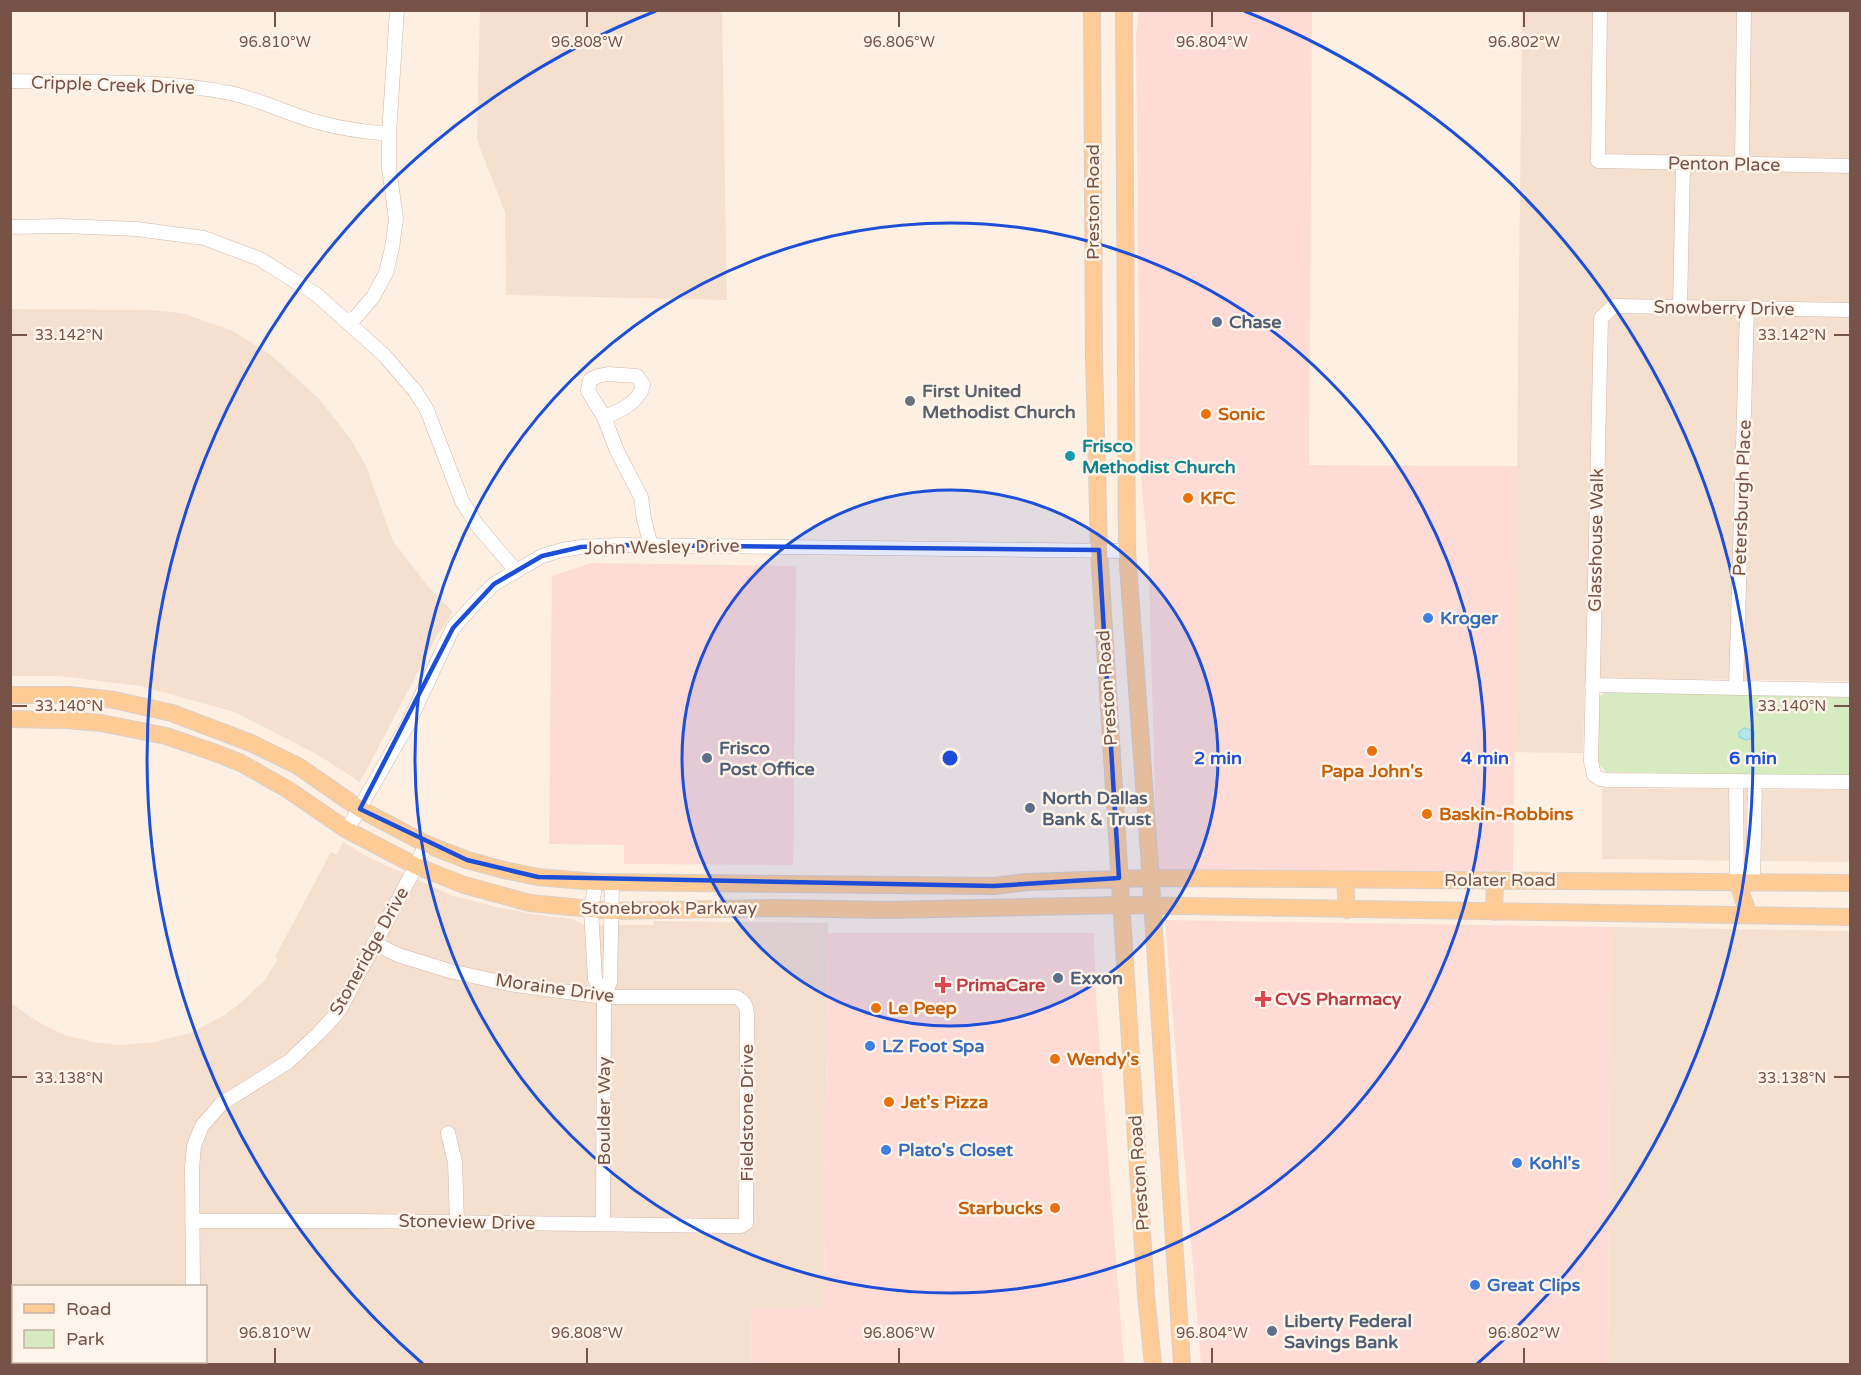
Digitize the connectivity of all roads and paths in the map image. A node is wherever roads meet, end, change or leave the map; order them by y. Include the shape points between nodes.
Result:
1 (397, 10) edge
2 (1092, 10) edge
3 (1124, 10) edge
4 (1600, 10) edge
5 (1744, 10) edge
6 (10, 81) edge
7 (389, 134) junction
8 (1683, 163) junction
9 (1742, 164) junction
10 (1851, 166) edge
11 (10, 227) edge
12 (1680, 308) junction
13 (1747, 309) junction
14 (1851, 310) edge
15 (1601, 318) joint
16 (346, 320) junction
17 (603, 417) dead end
18 (651, 546) junction
19 (1099, 550) junction
20 (1127, 551) junction
21 (516, 571) junction
22 (1592, 685) junction
23 (1736, 688) junction
24 (1851, 690) edge
25 (10, 694) edge
26 (172, 713) junction
27 (10, 719) edge
28 (190, 719) junction
29 (166, 736) junction
30 (183, 742) junction
31 (1736, 781) junction
32 (1755, 782) junction
33 (1851, 783) edge
34 (360, 809) junction
35 (347, 830) junction
36 (426, 844) junction
37 (416, 867) junction
38 (1119, 878) junction
39 (1150, 878) junction
40 (1345, 879) junction
41 (1495, 880) junction
42 (604, 882) junction
43 (1745, 882) junction
44 (1851, 883) edge
45 (774, 884) junction
46 (890, 885) junction
47 (1121, 905) junction
48 (1152, 906) junction
49 (774, 908) junction
50 (591, 909) junction
51 (888, 910) junction
52 (1347, 910) junction
53 (611, 911) junction
54 (1494, 912) junction
55 (1749, 915) junction
56 (1851, 917) edge
57 (374, 943) junction
58 (604, 997) junction
59 (742, 1000) joint
60 (448, 1134) dead end
61 (1168, 1167) junction
62 (1139, 1168) junction
63 (192, 1221) junction
64 (457, 1222) junction
65 (603, 1224) junction
66 (741, 1226) joint
67 (193, 1285) edge
68 (1153, 1365) edge
69 (1182, 1365) edge

1 - 7 street
2 - 19 main road, Preston Road
3 - 20 main road, Preston Road
4 - 8 street, Penton Place via 1598,161
5 - 9 street
6 - 7 street, Cripple Creek Drive via 197,88 279,107 320,123
7 - 16 street via 396,219 392,248 386,273 373,297 355,318
8 - 9 street, Penton Place
8 - 12 street
9 - 10 street, Penton Place
11 - 16 street via 137,229 204,238 260,259 317,295
12 - 13 street, Snowberry Drive
12 - 15 street, Snowberry Drive via 1614,306
13 - 14 street, Snowberry Drive
13 - 23 street, Petersburgh Place
15 - 22 street, Glasshouse Walk
16 - 21 street via 415,391 427,410 462,501
17 - 18 street via 641,497
18 - 19 street, John Wesley Drive
18 - 21 street, John Wesley Drive via 562,550
19 - 20 street, John Wesley Drive
19 - 38 main road, Preston Road
20 - 39 main road, Preston Road
21 - 34 street, John Wesley Drive via 494,584 453,628 408,724
22 - 23 street
22 - 31 street, Glasshouse Walk via 1594,775 1600,779
23 - 24 street
25 - 26 main road, Stonebrook Parkway via 114,700
26 - 28 main road, Stonebrook Parkway
26 - 29 main road
27 - 29 main road, Stonebrook Parkway via 101,723
28 - 30 main road
28 - 34 main road, Stonebrook Parkway via 298,766
29 - 30 main road, Stonebrook Parkway
30 - 35 main road, Stonebrook Parkway via 241,763
31 - 32 street
31 - 43 street
32 - 33 street
32 - 43 street
34 - 35 street, John Wesley Drive
34 - 36 main road, Stonebrook Parkway
35 - 37 main road, Stonebrook Parkway
36 - 37 street, Stoneridge Drive
36 - 42 main road, Stonebrook Parkway via 504,870
37 - 50 main road, Stonebrook Parkway via 530,903
37 - 57 street, Stoneridge Drive
38 - 39 main road, Stonebrook Parkway
38 - 46 main road, Stonebrook Parkway via 994,886
38 - 47 main road, Preston Road
39 - 40 main road, Rolater Road
39 - 48 main road, Preston Road
40 - 41 main road, Rolater Road
40 - 52 main road
41 - 43 main road, Rolater Road
41 - 54 main road
42 - 45 main road, Stonebrook Parkway
42 - 50 street, Boulder Way
42 - 53 street, Boulder Way
43 - 44 main road, Rolater Road
43 - 55 main road
45 - 46 main road, Stonebrook Parkway
45 - 49 main road
46 - 51 main road
47 - 48 main road, Stonebrook Parkway
47 - 51 main road, Stonebrook Parkway
47 - 62 main road, Preston Road
48 - 52 main road, Rolater Road
48 - 61 main road, Preston Road
49 - 51 main road, Stonebrook Parkway
49 - 53 main road, Stonebrook Parkway
50 - 53 main road, Stonebrook Parkway
50 - 58 street, Boulder Way via 595,980
52 - 54 main road, Rolater Road
53 - 58 street, Boulder Way via 610,982
54 - 55 main road, Rolater Road
55 - 56 main road, Rolater Road
57 - 58 street, Moraine Drive via 450,971
57 - 63 street, Stoneridge Drive via 339,1011 319,1033 288,1062 221,1104 202,1126 194,1146
58 - 59 street, Moraine Drive
58 - 65 street, Boulder Way
59 - 66 street, Fieldstone Drive via 747,1013 747,1216
60 - 64 street via 455,1162
61 - 62 main road
61 - 69 main road, Preston Road
62 - 68 main road, Preston Road
63 - 64 street, Stoneview Drive
63 - 67 street, Stoneridge Drive
64 - 65 street, Stoneview Drive
65 - 66 street, Stoneview Drive

